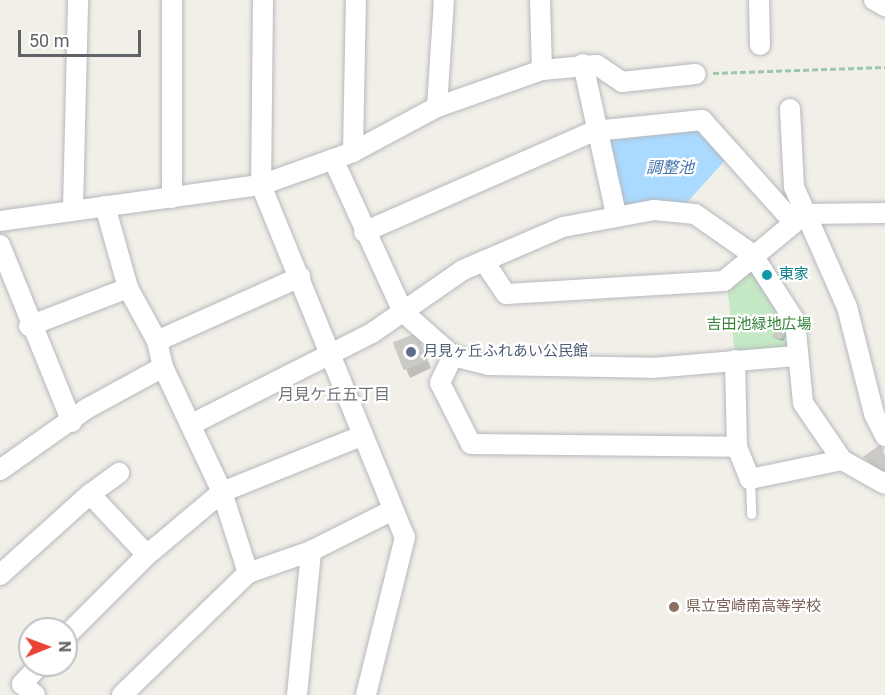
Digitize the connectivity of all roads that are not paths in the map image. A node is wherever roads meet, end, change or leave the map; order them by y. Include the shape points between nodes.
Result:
1 (78, 0) edge
2 (172, 0) edge
3 (263, 0) edge
4 (356, 0) edge
5 (444, 0) edge
6 (540, 0) edge
7 (759, 0) edge
8 (874, 0) edge
9 (885, 6) edge
10 (760, 45) dead end
11 (582, 64) junction
12 (542, 70) junction
13 (696, 74) road end
14 (437, 106) junction
15 (790, 109) dead end
16 (594, 131) junction
17 (353, 152) junction
18 (333, 159) junction
19 (261, 185) junction
20 (172, 198) junction
21 (105, 206) junction
22 (73, 209) junction
23 (885, 213) edge
24 (616, 214) junction
25 (805, 214) junction
26 (0, 221) edge
27 (364, 232) junction
28 (0, 245) edge
29 (752, 254) junction
30 (484, 261) junction
31 (300, 277) junction
32 (128, 288) junction
33 (403, 312) junction
34 (29, 326) junction
35 (157, 340) junction
36 (329, 352) junction
37 (453, 356) junction
38 (795, 356) junction
39 (735, 360) junction
40 (163, 367) junction
41 (72, 422) junction
42 (192, 424) junction
43 (362, 436) junction
44 (885, 436) edge
45 (736, 447) junction
46 (842, 460) junction
47 (0, 470) edge
48 (119, 472) dead end
49 (750, 479) junction
50 (885, 484) edge
51 (222, 492) junction
52 (90, 494) junction
53 (393, 510) junction
54 (751, 514) dead end
55 (311, 551) junction
56 (147, 555) junction
57 (248, 573) junction
58 (0, 575) edge
59 (78, 624) edge
60 (29, 677) edge
61 (35, 695) edge
62 (122, 695) edge
63 (297, 695) edge
64 (366, 695) edge

1 - 22 street
2 - 20 street
3 - 19 street
4 - 17 street
5 - 14 street
6 - 12 street
7 - 10 street
8 - 9 street
11 - 12 street
11 - 13 street via 597,65 622,82
11 - 16 street
12 - 14 street
14 - 17 street
15 - 25 street via 794,187
16 - 24 street
16 - 27 street
16 - 29 street via 702,120 794,223
17 - 18 street
18 - 19 street
18 - 27 street
19 - 20 street
19 - 31 street
20 - 21 street
21 - 22 street
21 - 32 street
22 - 26 street
23 - 25 street
24 - 29 street via 695,214
24 - 30 street via 563,227
25 - 44 street via 846,307 874,414
27 - 33 street
28 - 34 street
29 - 30 street via 739,274 724,281 506,294
29 - 38 street via 795,321
30 - 33 street
31 - 35 street
31 - 36 street
32 - 34 street
32 - 35 street
33 - 36 street
33 - 37 street
34 - 41 street
35 - 40 street
36 - 42 street
36 - 43 street
37 - 39 street via 488,365 652,368
37 - 45 street via 440,383 471,444
38 - 39 street
38 - 46 street via 803,403
39 - 45 street
40 - 41 street via 86,409
40 - 42 street
41 - 47 street
42 - 51 street
43 - 51 street
43 - 53 street
45 - 49 street
46 - 49 street
46 - 50 street
48 - 52 street
49 - 54 lane
51 - 56 street
51 - 57 street
52 - 56 street
52 - 58 street
53 - 55 street
53 - 64 street via 405,537
55 - 57 street
55 - 63 street
56 - 59 street
57 - 62 street
60 - 61 street via 22,684

